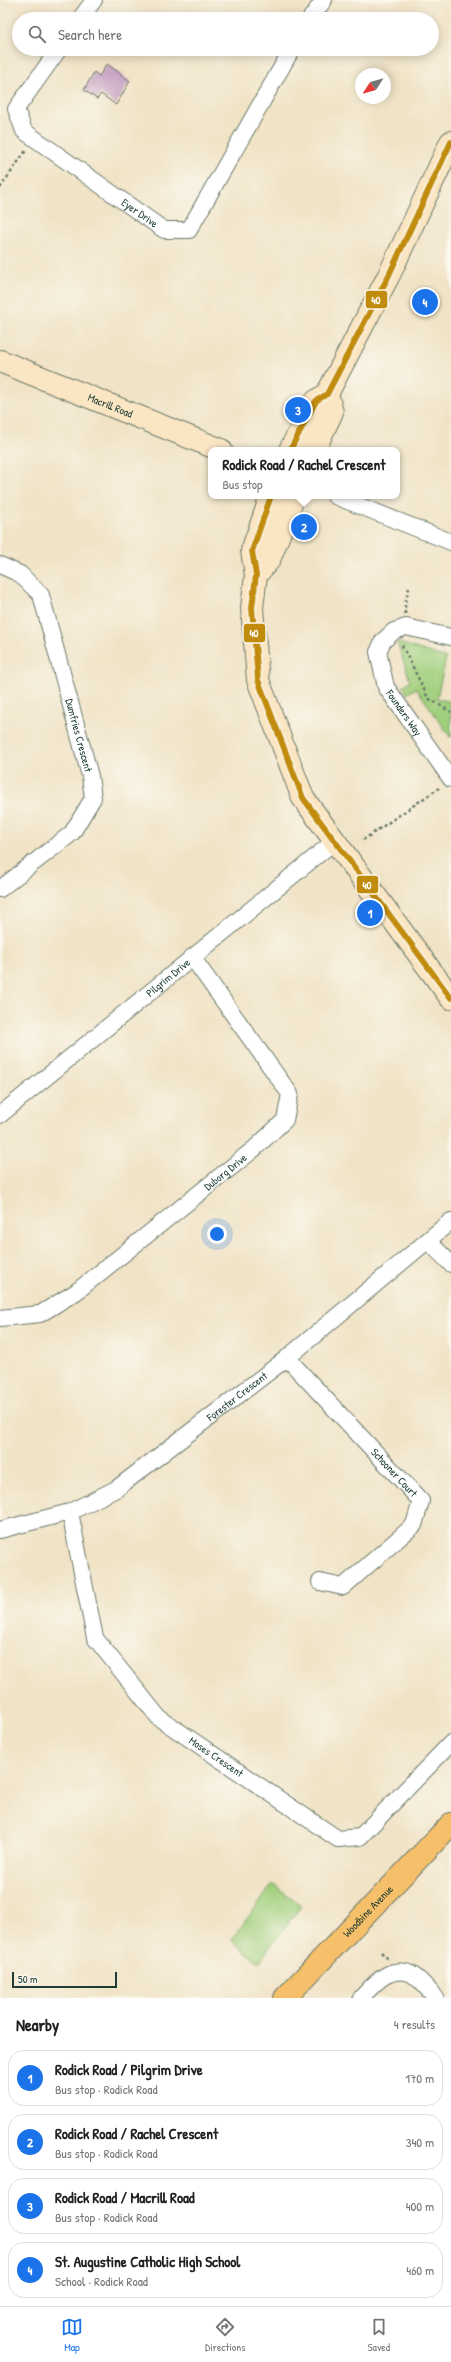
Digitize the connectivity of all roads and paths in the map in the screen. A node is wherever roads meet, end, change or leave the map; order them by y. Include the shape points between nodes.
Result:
1 (94, 0) edge
2 (324, 0) edge
3 (85, 12) edge
4 (315, 12) edge
5 (54, 56) edge
6 (288, 56) edge
7 (35, 138) junction
8 (451, 142) edge
9 (0, 188) edge
10 (0, 360) edge
11 (326, 394) junction
12 (214, 447) edge
13 (292, 447) edge
14 (315, 447) edge
15 (270, 499) edge
16 (293, 499) edge
17 (343, 499) edge
18 (451, 542) edge
19 (0, 565) edge
20 (256, 575) junction
21 (409, 588) dead end
22 (405, 628) junction
23 (451, 637) edge
24 (451, 712) edge
25 (448, 781) edge
26 (336, 840) junction
27 (363, 840) dead end
28 (0, 890) edge
29 (192, 957) junction
30 (451, 998) edge
31 (0, 1115) edge
32 (451, 1221) edge
33 (428, 1241) junction
34 (451, 1264) edge
35 (0, 1318) edge
36 (287, 1358) junction
37 (70, 1512) junction
38 (0, 1530) edge
39 (320, 1582) dead end
40 (451, 1744) edge
41 (451, 1824) edge
42 (285, 1998) edge
43 (361, 1998) edge
44 (436, 1998) edge

1 - 3 street
2 - 4 street
5 - 7 street, Eyer Drive via 16,110 24,131
6 - 7 street, Eyer Drive via 188,230 164,230
7 - 9 path
8 - 11 main road via 389,275
10 - 12 main road, Macrill Road
11 - 13 main road via 316,401
11 - 14 main road via 332,412
15 - 20 main road via 252,551
16 - 20 main road via 269,560
17 - 18 street
19 - 28 street, Dumfries Crescent via 20,574 41,595 90,776 93,798 72,833
20 - 26 main road via 252,608 258,680 303,798
21 - 22 path via 405,603
22 - 23 street
22 - 24 path via 401,646 428,698
22 - 25 street, Founders Way via 394,631 383,641 378,652 386,687
25 - 27 path
26 - 29 street, Pilgrim Drive
26 - 30 main road
29 - 31 street, Pilgrim Drive
29 - 35 street, Duborg Drive via 290,1094 285,1120 254,1149 76,1292 40,1314
32 - 33 street, Forester Crescent
33 - 34 street
33 - 36 street, Forester Crescent
36 - 37 street, Forester Crescent via 116,1489
36 - 39 street, Schooner Court via 421,1501 414,1524 343,1587
37 - 38 street, Forester Crescent
37 - 40 street, Moses Crescent via 95,1638 159,1718 338,1839 360,1837
41 - 42 main road, Woodbine Avenue
43 - 44 street via 382,1976 396,1972 411,1974

